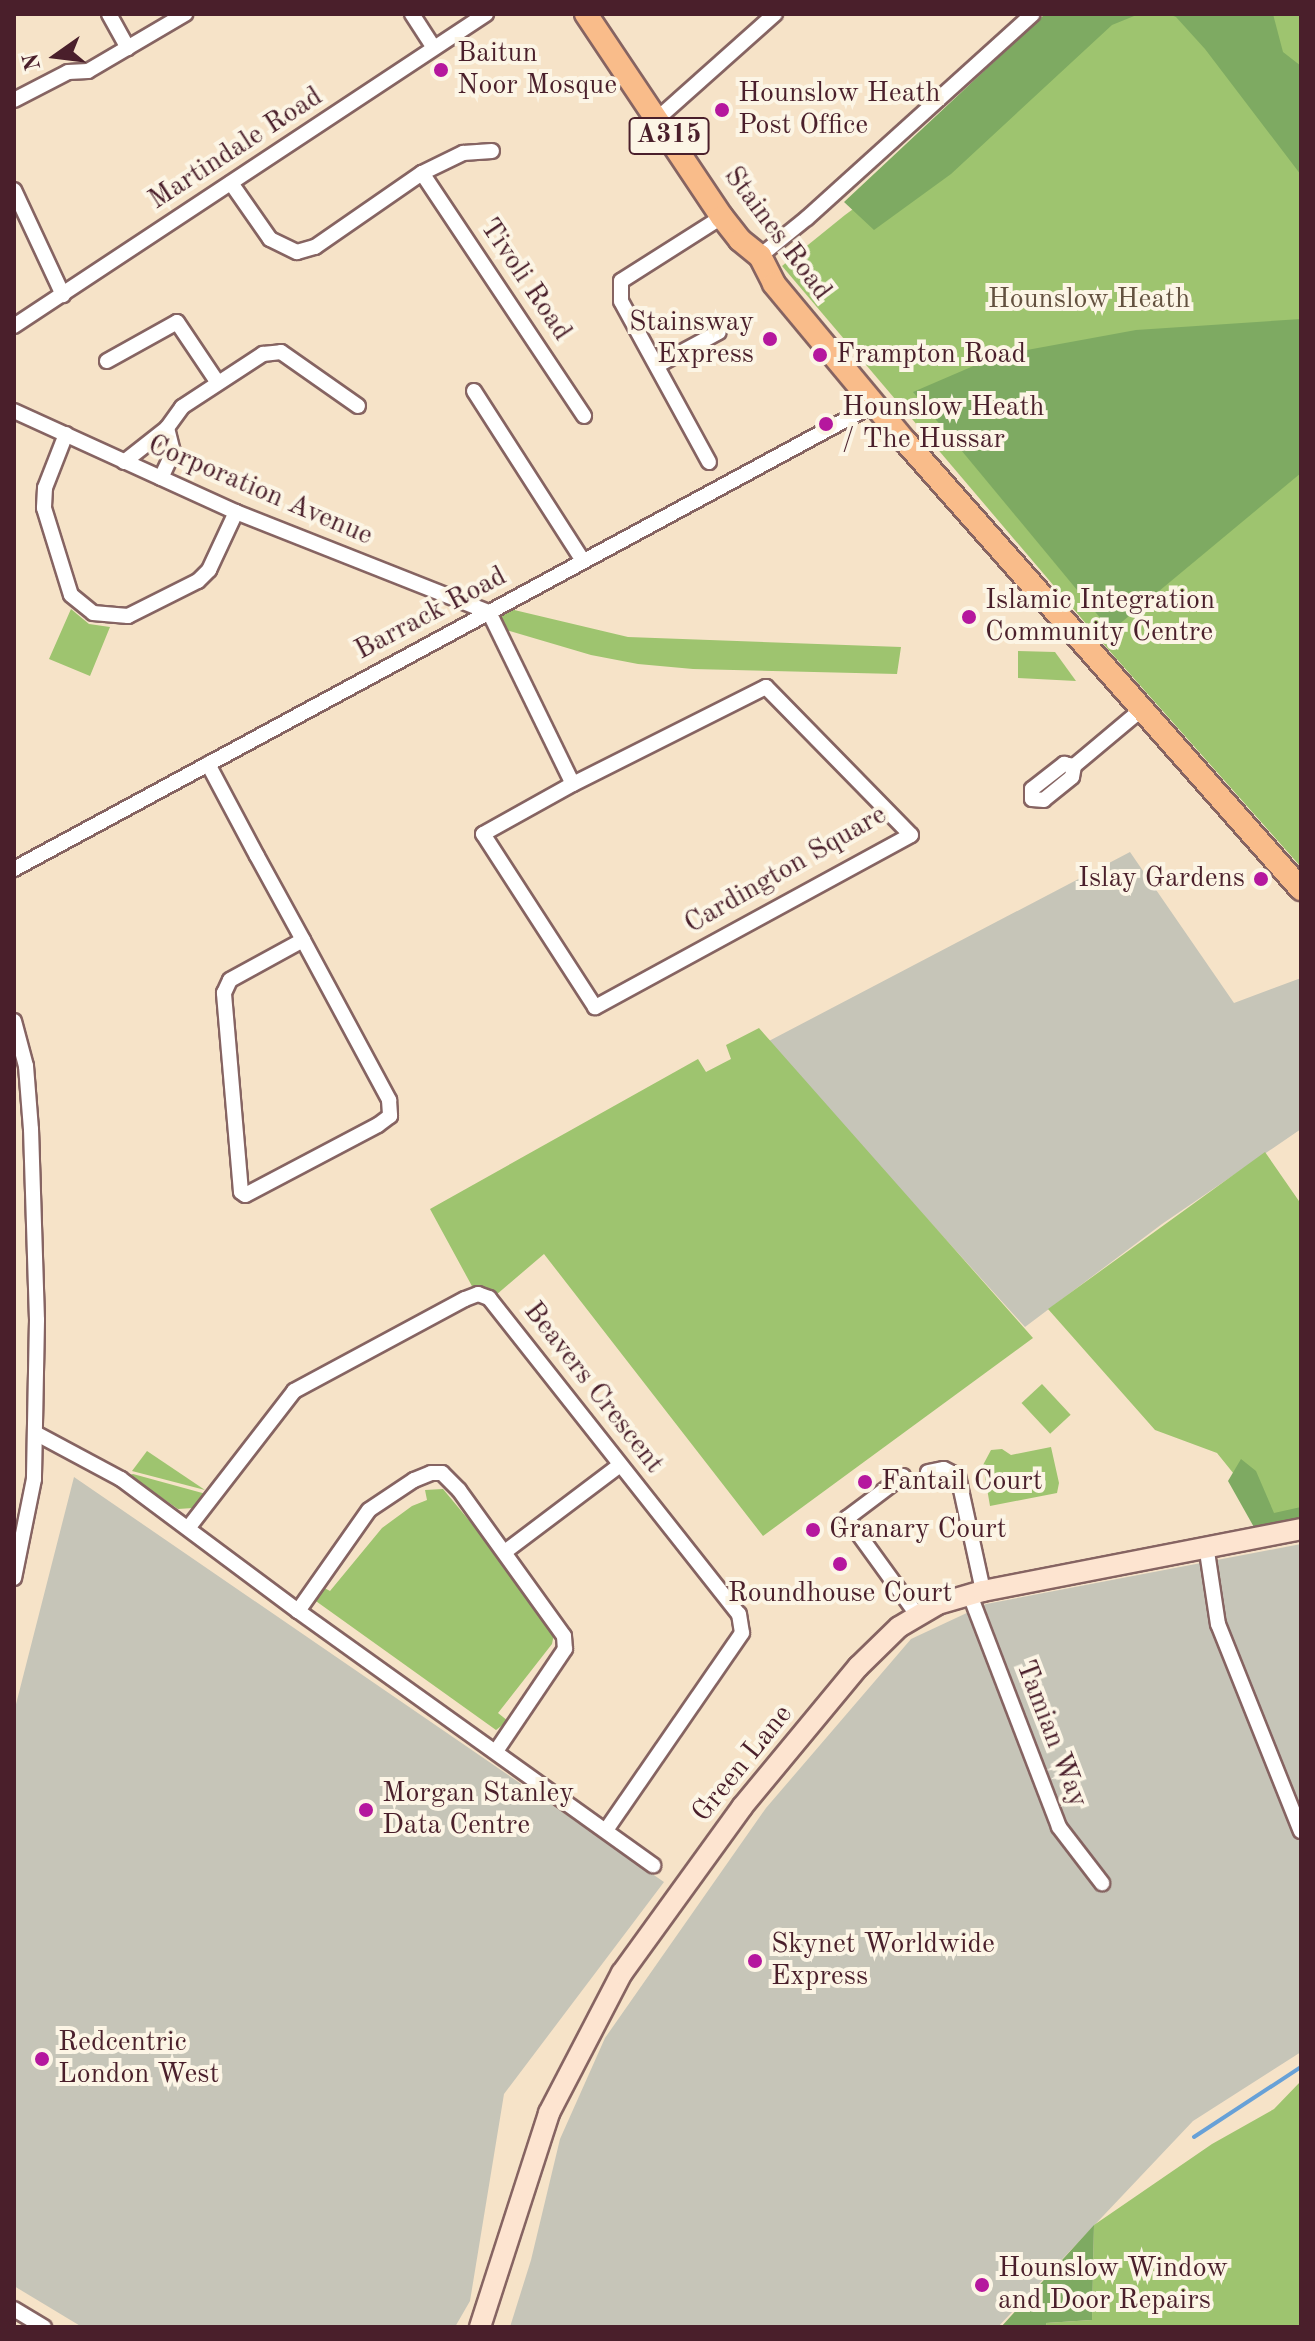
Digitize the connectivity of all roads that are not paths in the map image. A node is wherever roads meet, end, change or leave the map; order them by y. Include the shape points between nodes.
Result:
1 (109, 14) edge
2 (185, 14) edge
3 (412, 14) edge
4 (486, 14) edge
5 (586, 14) edge
6 (775, 14) edge
7 (1033, 14) edge
8 (128, 48) junction
9 (434, 48) junction
10 (14, 100) edge
11 (657, 119) junction
12 (492, 151) dead end
13 (422, 173) junction
14 (231, 183) junction
15 (14, 190) edge
16 (722, 217) junction
17 (760, 256) junction
18 (63, 295) junction
19 (14, 326) edge
20 (719, 332) dead end
21 (107, 361) dead end
22 (658, 365) junction
23 (218, 383) junction
24 (474, 391) dead end
25 (873, 405) junction
26 (358, 406) dead end
27 (14, 411) edge
28 (584, 416) dead end
29 (167, 428) junction
30 (66, 434) junction
31 (124, 462) junction
32 (709, 462) dead end
33 (161, 478) junction
34 (236, 512) junction
35 (583, 561) junction
36 (489, 612) junction
37 (1142, 709) junction
38 (208, 764) junction
39 (1074, 766) dead end
40 (573, 784) junction
41 (14, 869) edge
42 (1301, 889) edge
43 (303, 940) junction
44 (14, 1021) edge
45 (37, 1434) junction
46 (620, 1465) junction
47 (928, 1472) dead end
48 (903, 1476) dead end
49 (189, 1527) junction
50 (1301, 1529) edge
51 (1206, 1545) junction
52 (506, 1551) junction
53 (14, 1578) edge
54 (977, 1593) junction
55 (298, 1611) junction
56 (918, 1616) junction
57 (497, 1750) junction
58 (606, 1830) junction
59 (1301, 1831) edge
60 (653, 1865) dead end
61 (1102, 1883) dead end
62 (14, 2309) edge
63 (44, 2327) edge
64 (480, 2327) edge

1 - 8 street
2 - 8 street
3 - 9 street
4 - 9 street, Martindale Road
5 - 11 main road, Staines Road / A315
6 - 11 street
7 - 17 street
8 - 10 street via 88,71 68,72
9 - 14 street, Martindale Road
11 - 16 main road, Staines Road / A315
12 - 13 street via 463,153
13 - 14 street via 315,247 297,252 270,239
13 - 28 street, Tivoli Road
14 - 18 street, Martindale Road
15 - 18 street
16 - 17 main road, Staines Road / A315
16 - 22 street via 621,281 621,301
17 - 25 main road, Staines Road / A315 via 774,284
18 - 19 street, Martindale Road
20 - 22 street
21 - 23 street via 177,322
22 - 32 street
23 - 26 street via 263,354 281,352
23 - 29 street via 182,407
24 - 35 street
25 - 35 street, Barrack Road
25 - 37 main road, A315
27 - 30 street, Corporation Avenue
29 - 31 street
29 - 33 street via 173,452
30 - 31 street, Corporation Avenue
30 - 34 street via 45,488 44,508 71,595 93,613 128,616 198,581 209,570
31 - 33 street, Corporation Avenue
33 - 34 street, Corporation Avenue
34 - 36 street, Corporation Avenue
35 - 36 street, Barrack Road
36 - 38 street, Barrack Road
36 - 40 street
37 - 39 street
37 - 42 main road, A315
38 - 41 street, Barrack Road
38 - 43 street
40 - 40 street, Cardington Square via 766,687 911,835 595,1007 483,834
43 - 43 street via 389,1100 390,1116 245,1195 224,993 230,980
44 - 45 street via 26,1066 31,1129
45 - 49 street via 121,1479
45 - 53 street via 34,1479
46 - 49 street, Beavers Crescent via 489,1298 478,1294 294,1391
46 - 52 street
46 - 58 street, Beavers Crescent via 739,1614 742,1633
47 - 54 street, Tamian Way via 944,1469 958,1476
48 - 56 street via 847,1518
49 - 55 street
50 - 51 street, Green Lane
51 - 54 street, Green Lane
51 - 59 street via 1218,1624
52 - 55 street via 452,1481 431,1473 369,1510
52 - 57 street via 564,1636 565,1649
54 - 56 street, Green Lane
54 - 61 street, Tamian Way via 1059,1827
55 - 57 street
56 - 64 street, Green Lane via 858,1667 742,1807 622,1973 549,2113
57 - 58 street
58 - 60 street
62 - 63 street

